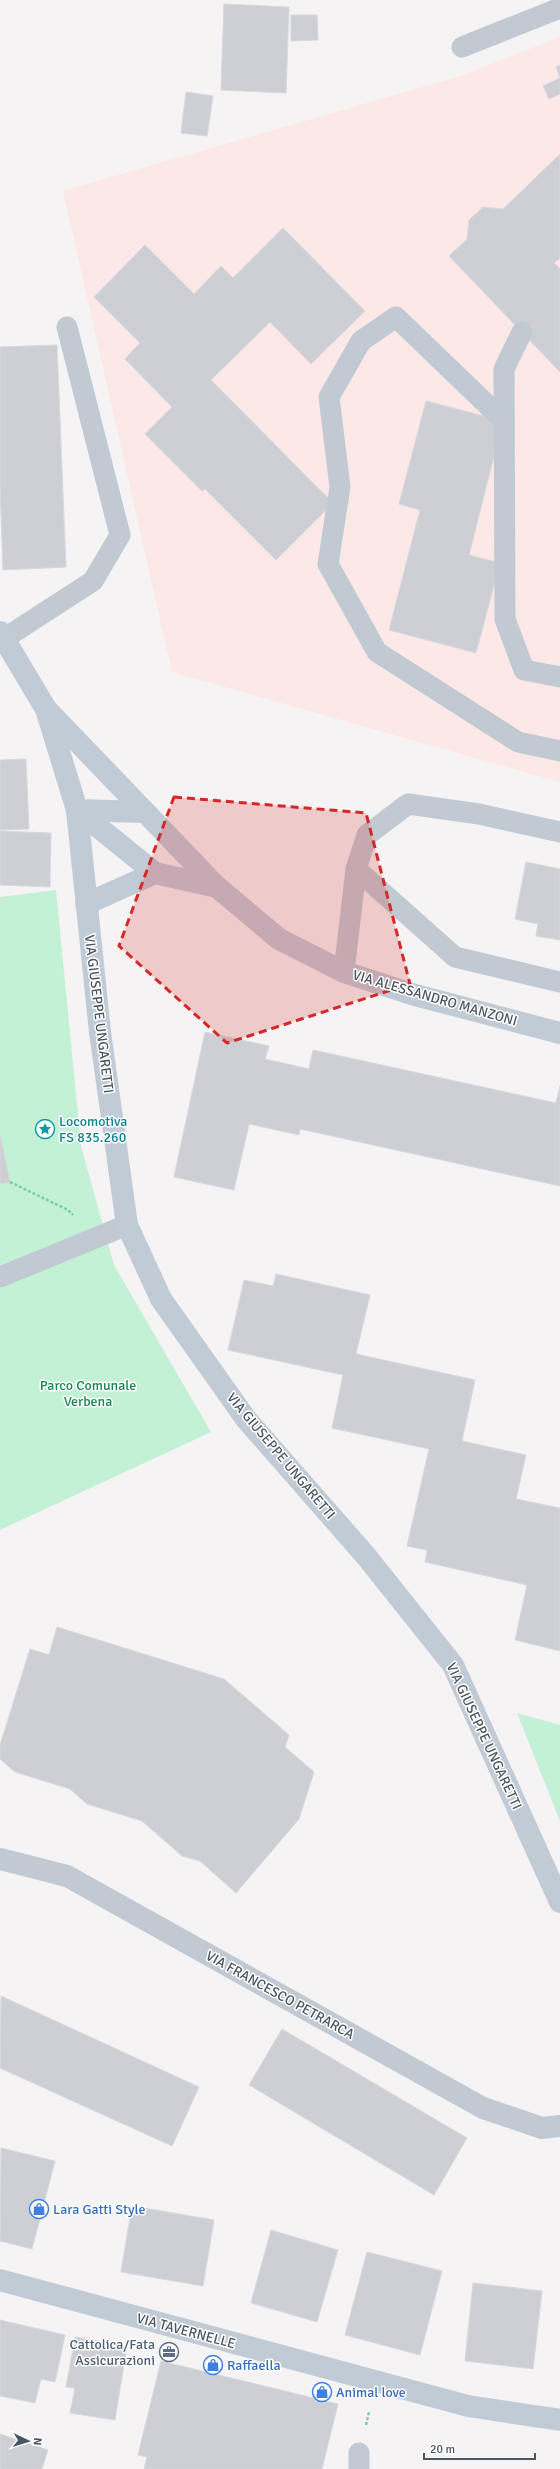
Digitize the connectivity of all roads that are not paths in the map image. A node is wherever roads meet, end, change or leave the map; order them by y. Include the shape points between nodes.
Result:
1 (560, 8) edge
2 (462, 47) dead end
3 (68, 327) dead end
4 (522, 332) dead end
5 (504, 421) junction
6 (2, 635) edge
7 (560, 677) edge
8 (46, 709) junction
9 (560, 751) edge
10 (77, 810) junction
11 (143, 812) junction
12 (560, 832) edge
13 (356, 869) junction
14 (155, 873) junction
15 (217, 887) junction
16 (86, 904) junction
17 (344, 972) junction
18 (560, 982) edge
19 (560, 1032) edge
20 (127, 1225) junction
21 (0, 1277) edge
22 (0, 1859) edge
23 (560, 1902) edge
24 (560, 2126) edge
25 (0, 2280) edge
26 (560, 2420) edge

1 - 2 lane
3 - 6 lane via 120,535 93,581
4 - 5 lane via 504,369
5 - 7 lane via 505,619 524,670
5 - 9 lane via 396,317 361,341 329,397 340,487 328,564 377,652 518,742
6 - 8 street, VIA ALESSANDRO MANZONI
8 - 10 street, VIA ALESSANDRO MANZONI
8 - 11 street, VIA ALESSANDRO MANZONI
10 - 11 street
10 - 14 street, VIA ALESSANDRO MANZONI
10 - 16 street, VIA GIUSEPPE UNGARETTI
11 - 15 street, VIA ALESSANDRO MANZONI
12 - 13 lane via 479,814 408,804 367,835
13 - 17 lane
13 - 18 lane via 455,957
14 - 15 street, VIA ALESSANDRO MANZONI
14 - 16 street
15 - 17 street, VIA ALESSANDRO MANZONI via 279,939
16 - 20 street, VIA GIUSEPPE UNGARETTI via 100,1032
17 - 19 street, VIA ALESSANDRO MANZONI via 415,995
20 - 21 lane
20 - 23 street, VIA GIUSEPPE UNGARETTI via 161,1299 246,1419 366,1556 453,1665
22 - 24 street, VIA FRANCESCO PETRARCA via 67,1876 484,2108 542,2128
25 - 26 street, VIA TAVERNELLE via 468,2406

